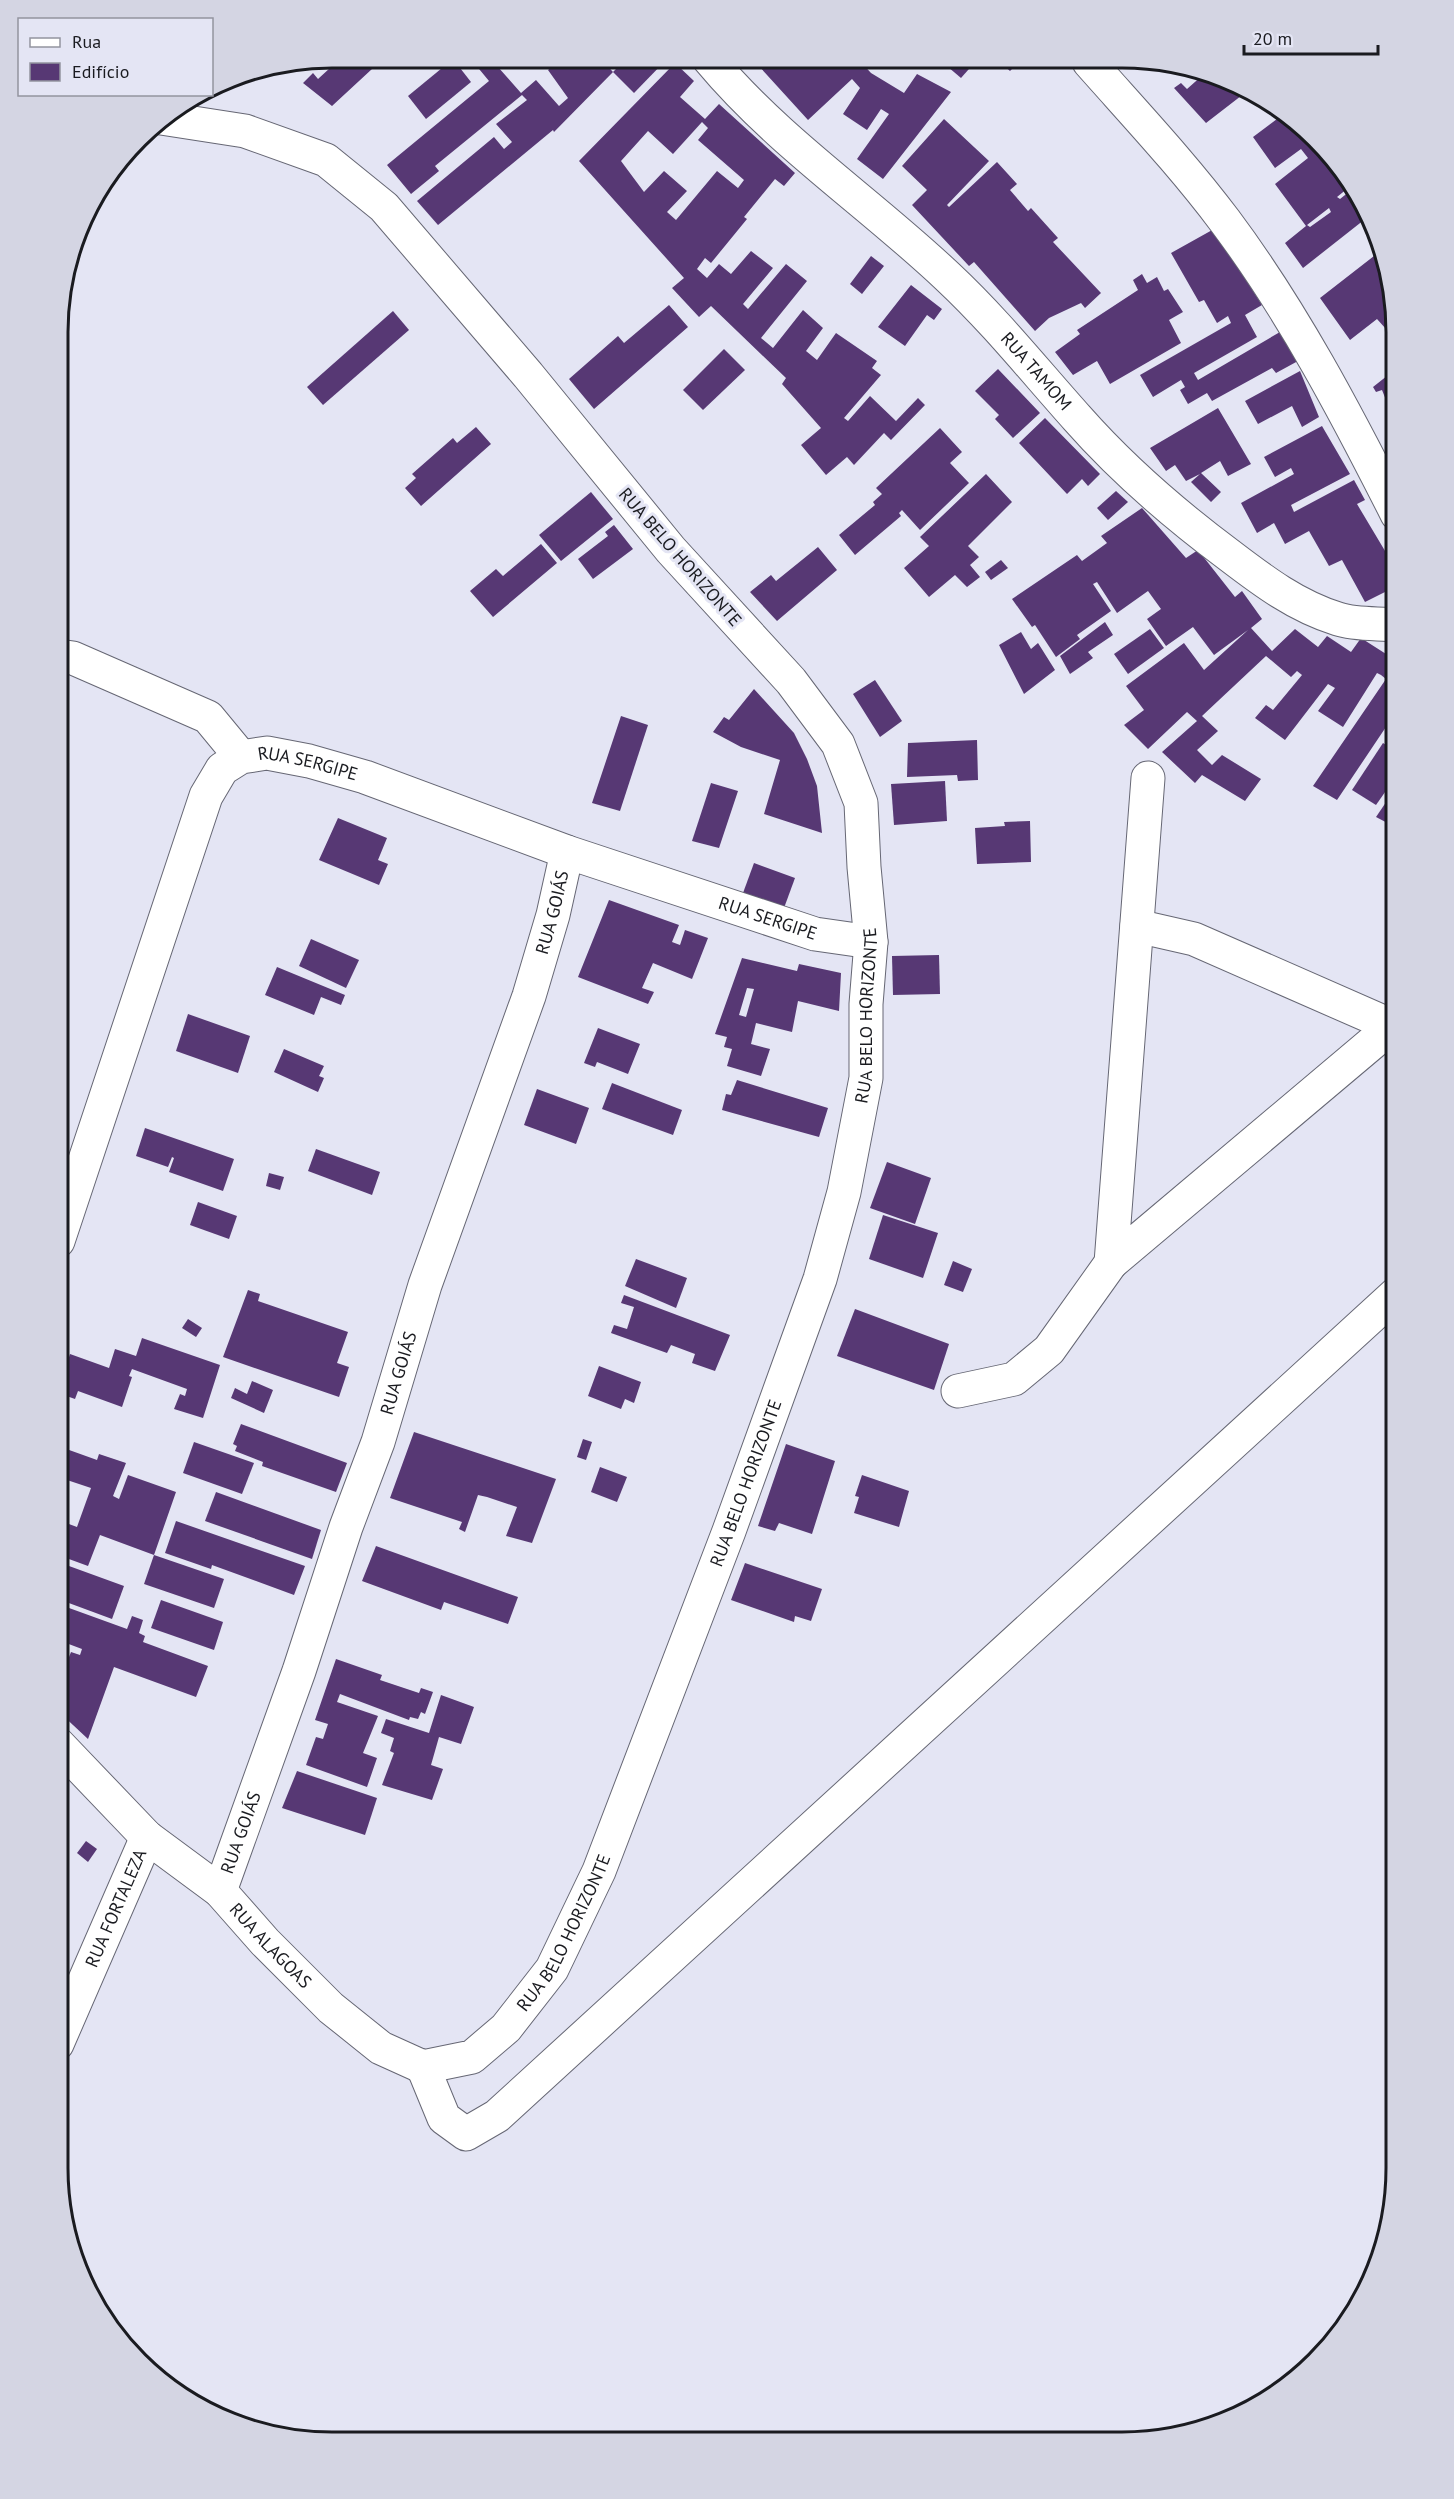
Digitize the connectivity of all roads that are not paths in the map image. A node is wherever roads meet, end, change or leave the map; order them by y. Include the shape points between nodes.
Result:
1 (718, 68) edge
2 (1094, 68) edge
3 (174, 120) edge
4 (1386, 492) edge
5 (1386, 624) edge
6 (68, 657) edge
7 (240, 757) junction
8 (1148, 778) dead end
9 (567, 852) junction
10 (1137, 926) junction
11 (871, 942) junction
12 (1386, 1021) edge
13 (1386, 1033) edge
14 (68, 1211) edge
15 (1111, 1263) junction
16 (1386, 1303) edge
17 (958, 1391) dead end
18 (68, 1755) edge
19 (147, 1837) junction
20 (220, 1892) junction
21 (68, 2019) edge
22 (423, 2067) junction

1 - 5 street, RUA TAMOM via 789,139 908,239 983,309 1078,420 1195,530 1268,585 1306,608 1341,620
2 - 4 street via 1224,220 1296,325
3 - 11 street, RUA BELO HORIZONTE via 245,130 326,160 391,216 671,550 791,681 838,744 861,803
6 - 7 street via 208,717
7 - 9 street, RUA SERGIPE via 267,753 342,770
7 - 14 street, RUA SERGIPE via 222,769 206,796
8 - 10 street
9 - 11 street, RUA SERGIPE via 815,934
9 - 20 street, RUA GOIÁS via 526,1006 425,1285 378,1443
10 - 12 street via 1194,939
10 - 15 street
11 - 22 street, RUA BELO HORIZONTE via 866,1078 844,1192 820,1280 599,1871 552,1969 506,2028 472,2057
13 - 15 street
15 - 17 street via 1049,1350 1014,1379
16 - 22 street via 497,2116 466,2134 444,2118
18 - 19 street, RUA ALAGOAS
19 - 20 street, RUA ALAGOAS
19 - 21 street, RUA FORTALEZA
20 - 22 street, RUA ALAGOAS via 331,2008 381,2048

